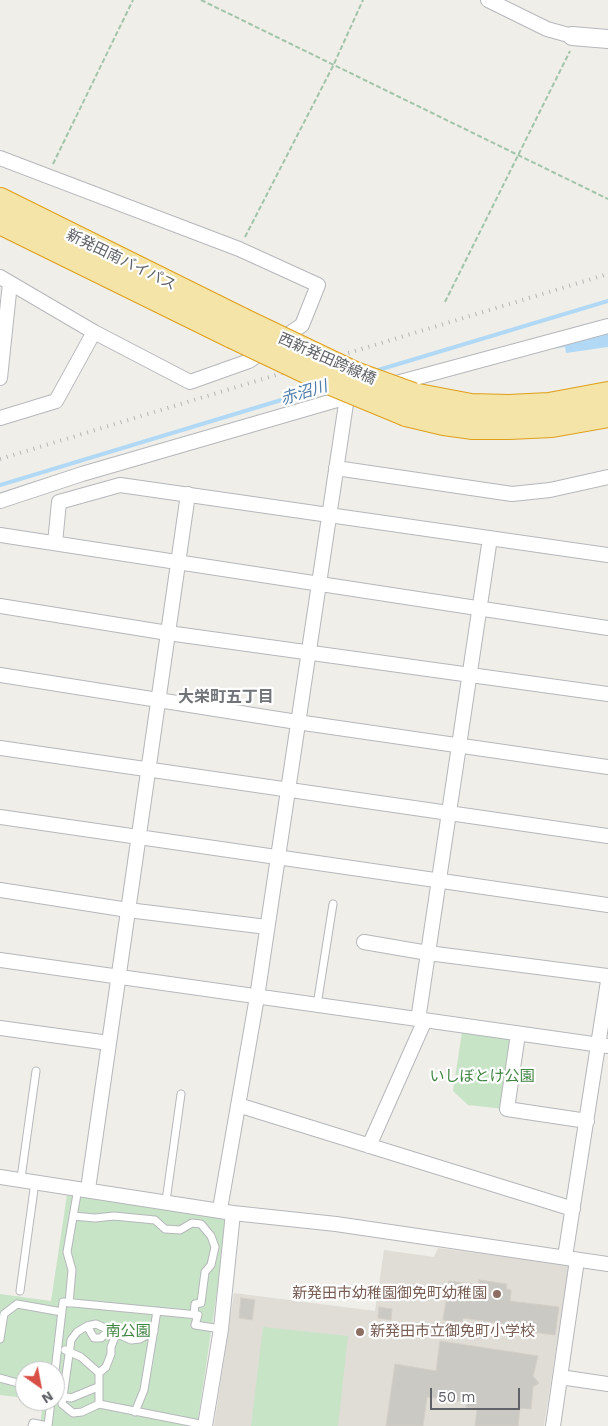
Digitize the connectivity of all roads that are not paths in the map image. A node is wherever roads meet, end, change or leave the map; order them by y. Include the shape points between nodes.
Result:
1 (488, 0) edge
2 (572, 36) joint
3 (608, 39) edge
4 (0, 158) edge
5 (0, 200) edge
6 (0, 222) edge
7 (5, 280) edge
8 (608, 326) edge
9 (237, 328) junction
10 (94, 332) junction
11 (0, 378) edge
12 (608, 394) edge
13 (347, 396) junction
14 (410, 405) junction
15 (608, 415) edge
16 (0, 418) edge
17 (336, 468) junction
18 (608, 477) edge
19 (188, 494) junction
20 (0, 501) edge
21 (329, 514) junction
22 (0, 535) edge
23 (490, 538) junction
24 (55, 543) junction
25 (608, 555) edge
26 (179, 562) junction
27 (318, 582) junction
28 (0, 606) edge
29 (481, 608) junction
30 (608, 628) edge
31 (168, 633) junction
32 (308, 652) junction
33 (0, 675) edge
34 (471, 675) junction
35 (608, 694) edge
36 (159, 701) junction
37 (297, 722) junction
38 (460, 745) junction
39 (0, 748) edge
40 (608, 767) edge
41 (148, 770) junction
42 (287, 789) junction
43 (450, 812) junction
44 (0, 817) edge
45 (608, 836) edge
46 (139, 837) junction
47 (277, 857) junction
48 (440, 881) junction
49 (0, 890) edge
50 (333, 904) dead end
51 (608, 905) edge
52 (128, 910) junction
53 (267, 927) junction
54 (364, 942) dead end
55 (428, 954) junction
56 (0, 960) edge
57 (608, 976) edge
58 (118, 977) junction
59 (608, 981) edge
60 (257, 996) junction
61 (317, 1005) junction
62 (422, 1020) junction
63 (0, 1028) edge
64 (518, 1034) junction
65 (109, 1043) junction
66 (604, 1046) edge
67 (36, 1071) dead end
68 (181, 1094) dead end
69 (238, 1106) junction
70 (587, 1121) junction
71 (369, 1146) junction
72 (0, 1176) edge
73 (21, 1178) junction
74 (36, 1182) junction
75 (83, 1189) junction
76 (166, 1201) junction
77 (572, 1209) junction
78 (226, 1211) junction
79 (74, 1216) junction
80 (571, 1259) junction
81 (608, 1264) edge
82 (20, 1291) dead end
83 (69, 1303) junction
84 (157, 1311) junction
85 (62, 1312) junction
86 (194, 1315) junction
87 (87, 1326) junction
88 (221, 1329) junction
89 (154, 1331) junction
90 (113, 1332) junction
91 (0, 1339) edge
92 (57, 1350) junction
93 (68, 1351) junction
94 (56, 1361) edge
95 (99, 1373) junction
96 (65, 1374) edge
97 (560, 1377) junction
98 (0, 1378) edge
99 (15, 1382) edge
100 (608, 1384) edge
101 (98, 1387) junction
102 (65, 1397) edge
103 (99, 1404) junction
104 (65, 1406) edge
105 (50, 1411) edge
106 (135, 1412) junction
107 (32, 1426) edge
108 (205, 1426) edge
109 (553, 1426) edge

1 - 2 street via 547,29
2 - 3 street
4 - 10 street via 240,248 318,285 302,325 249,361 190,382
5 - 9 highway, 新発田南バイパス
6 - 9 highway, 新発田南バイパス
7 - 10 street
7 - 11 street
8 - 13 street
9 - 14 highway, 西新発田跨線橋, bridge via 331,383
10 - 16 street via 56,401
12 - 14 highway via 549,405
13 - 17 street
13 - 20 street
14 - 15 highway via 454,424 509,428 552,425
17 - 18 street via 512,494 550,490
17 - 21 street
19 - 21 street
19 - 24 street via 120,485 59,502
19 - 26 street
21 - 23 street
21 - 27 street
22 - 24 street
23 - 25 street
23 - 29 street
24 - 26 street
26 - 27 street
26 - 31 street
27 - 29 street
27 - 32 street
28 - 31 street
29 - 30 street
29 - 34 street
31 - 32 street
31 - 36 street
32 - 34 street
32 - 37 street
33 - 36 street
34 - 35 street
34 - 38 street
36 - 37 street
36 - 41 street
37 - 38 street
37 - 42 street
38 - 40 street
38 - 43 street
39 - 41 street
41 - 42 street
41 - 46 street
42 - 43 street
42 - 47 street
43 - 45 street
43 - 48 street
44 - 46 street
46 - 47 street
46 - 52 street
47 - 48 street
47 - 53 street
48 - 51 street
48 - 55 street
49 - 52 street
50 - 61 lane
52 - 53 street
52 - 58 street
53 - 60 street
54 - 55 street
55 - 57 street
55 - 62 street
56 - 58 street
58 - 60 street
58 - 65 street
59 - 66 street
60 - 61 street
60 - 69 street
61 - 62 street
62 - 64 street
62 - 71 street
63 - 65 street
64 - 66 street
64 - 70 street via 507,1109
65 - 75 street
66 - 70 street
67 - 73 lane
68 - 76 lane
69 - 71 street
69 - 78 street
70 - 77 street
71 - 77 street
72 - 73 street
73 - 74 street
74 - 75 street
74 - 82 lane
75 - 76 street
75 - 79 lane
76 - 78 street
77 - 80 street
78 - 80 street
78 - 88 street
79 - 83 lane via 67,1252 72,1270
79 - 86 lane via 155,1220 165,1229 180,1230 201,1224 212,1236 215,1247 211,1265 205,1272 201,1303 195,1304
80 - 81 street
80 - 97 street
83 - 84 lane
83 - 85 lane via 63,1302
84 - 86 lane
84 - 89 lane
85 - 91 lane via 17,1304 4,1314
85 - 92 lane
86 - 88 lane via 198,1315 195,1325
87 - 90 lane via 96,1324
87 - 90 lane via 94,1338
87 - 93 lane via 71,1340
88 - 108 street
89 - 90 lane via 131,1340
89 - 106 lane via 144,1390
90 - 95 lane via 111,1354 106,1367
92 - 93 lane
92 - 94 lane
93 - 95 lane via 81,1357
93 - 96 lane
95 - 101 lane
97 - 100 street
97 - 109 street
98 - 99 lane
101 - 102 lane via 71,1398
101 - 103 lane
103 - 104 lane via 73,1413
103 - 106 lane
105 - 107 lane via 48,1426 33,1423
106 - 108 lane

